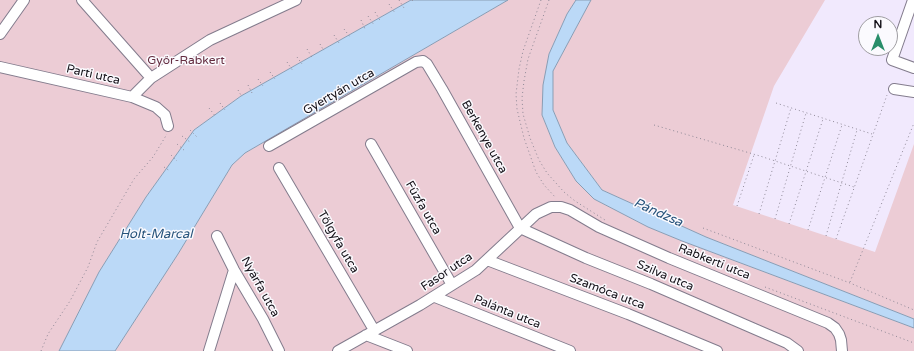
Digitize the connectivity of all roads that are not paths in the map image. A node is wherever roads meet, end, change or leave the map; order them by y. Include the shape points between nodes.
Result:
1 (24, 0) edge
2 (82, 0) edge
3 (274, 0) edge
4 (296, 0) edge
5 (913, 0) edge
6 (285, 6) junction
7 (0, 34) edge
8 (422, 61) joint
9 (0, 67) edge
10 (914, 68) edge
11 (151, 78) junction
12 (894, 89) road end
13 (914, 92) edge
14 (132, 97) junction
15 (168, 126) road end
16 (371, 144) dead end
17 (269, 146) dead end
18 (279, 168) dead end
19 (561, 207) joint
20 (520, 228) junction
21 (217, 236) dead end
22 (487, 260) junction
23 (234, 270) junction
24 (452, 285) junction
25 (435, 296) junction
26 (370, 332) junction
27 (209, 351) edge
28 (279, 351) edge
29 (338, 351) edge
30 (407, 351) edge
31 (570, 351) edge
32 (717, 351) edge
33 (798, 351) edge
34 (842, 351) edge

1 - 7 street
2 - 11 street
3 - 6 street
4 - 6 street
5 - 10 street via 892,60
6 - 11 street via 210,40
8 - 17 street, Gyertyán utca via 416,62
8 - 20 street, Berkenye utca via 427,64
9 - 14 street, Parti utca
11 - 14 street
12 - 13 street
14 - 15 street, Parti utca via 156,107 165,115
16 - 24 street, Fűzfa utca
18 - 26 street, Tölgyfa utca
19 - 20 street, Fasor utca via 551,207 536,214
19 - 34 street, Rabkerti utca via 669,258 828,323 839,334
20 - 22 street, Fasor utca
20 - 33 street, Szilva utca via 787,343
21 - 23 street, Nyárfa utca
22 - 24 street, Fasor utca
22 - 32 street, Szamóca utca
23 - 27 street
23 - 28 street, Nyárfa utca
24 - 25 street, Fasor utca
25 - 26 street, Fasor utca
25 - 31 street, Palánta utca
26 - 29 street, Fasor utca
26 - 30 street

